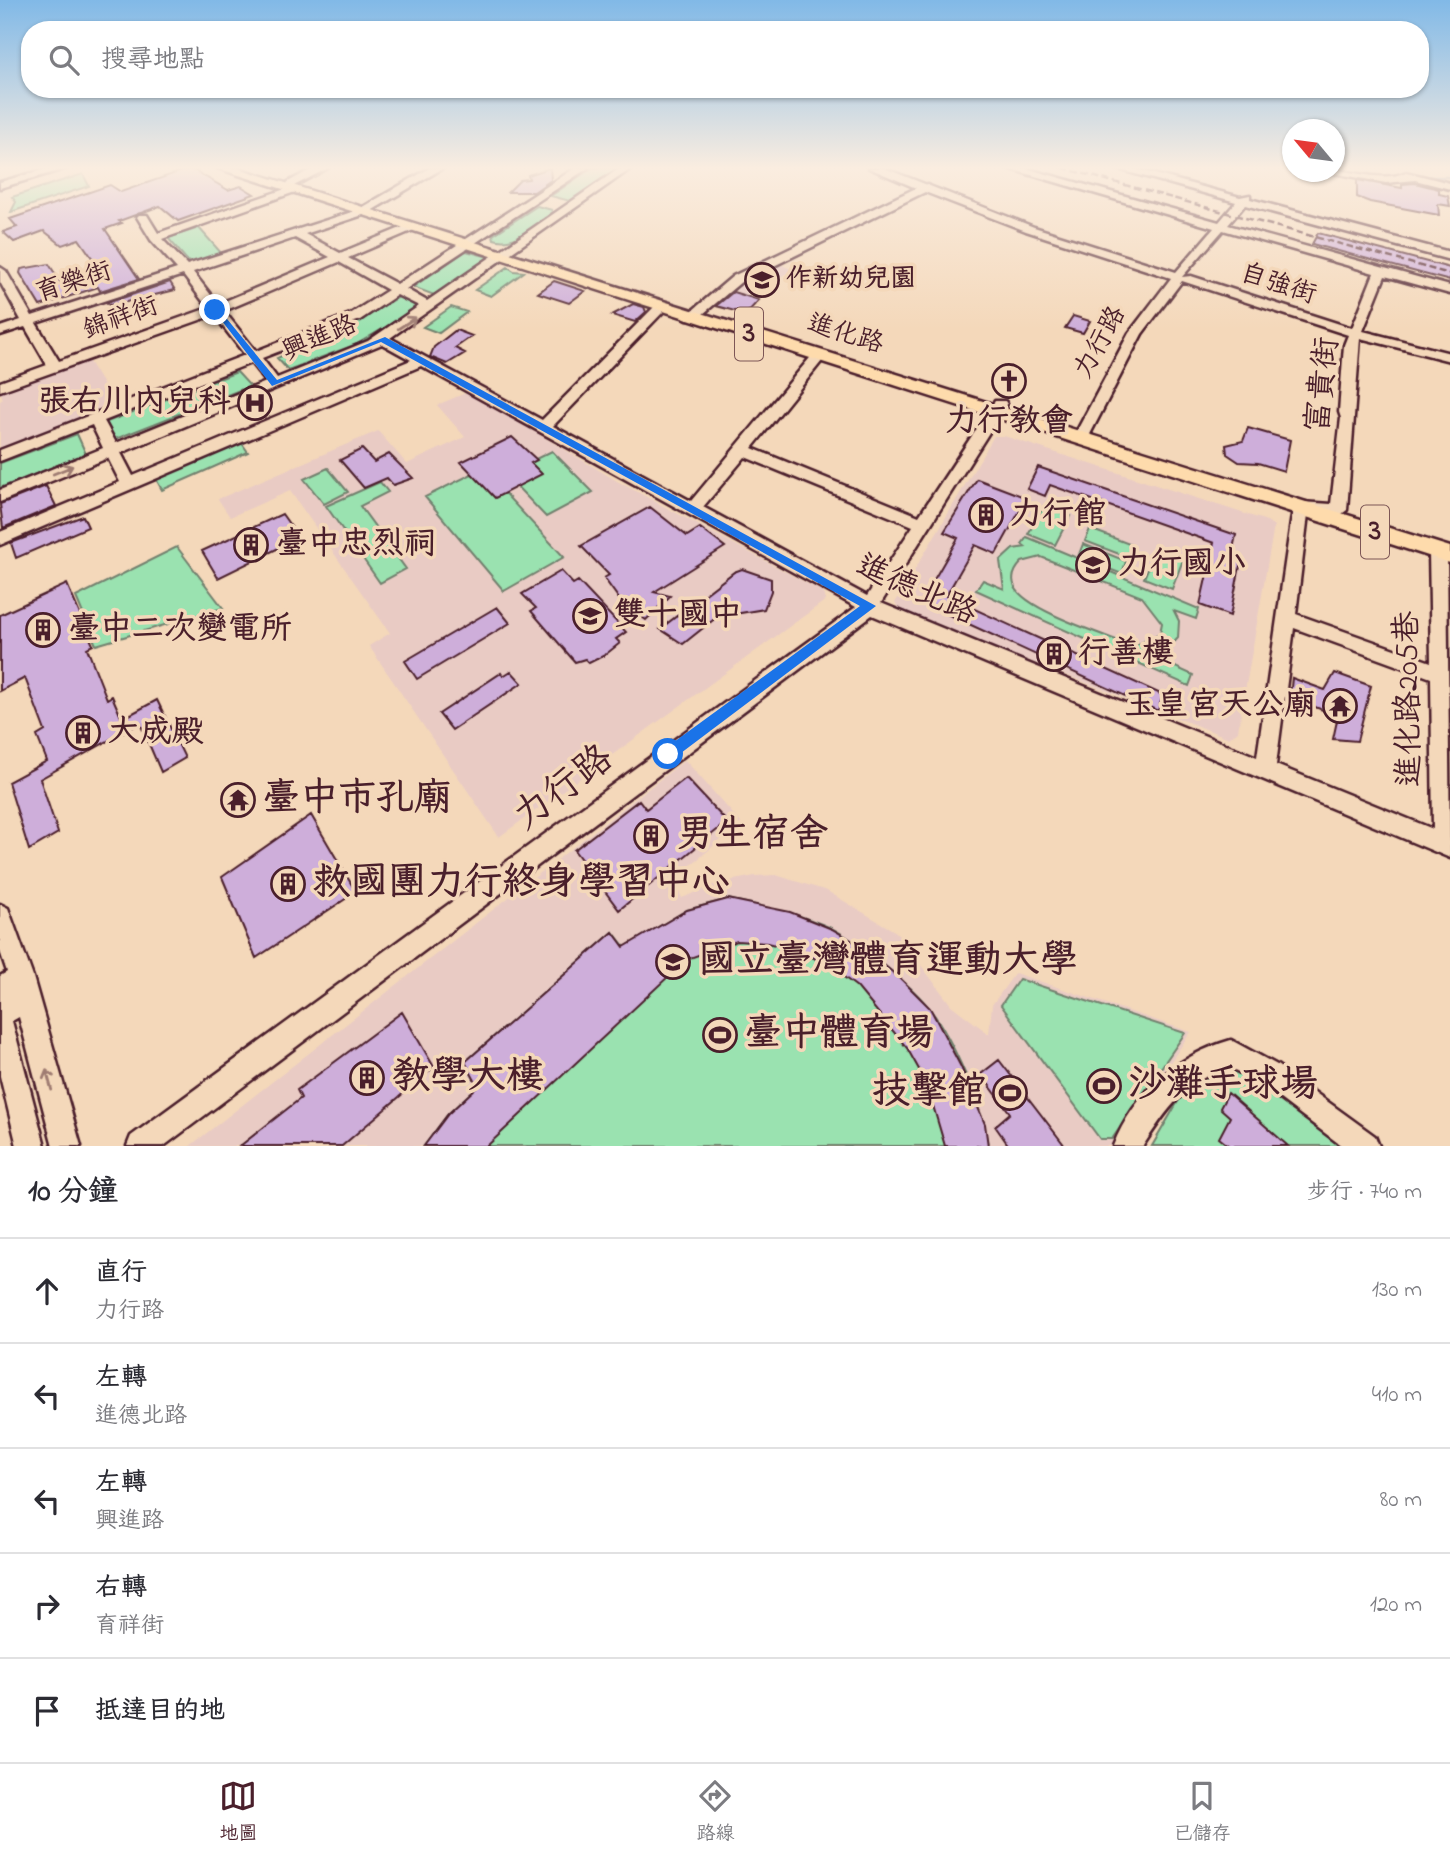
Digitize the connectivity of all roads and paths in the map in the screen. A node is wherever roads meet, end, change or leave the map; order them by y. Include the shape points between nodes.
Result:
1 (146, 221) edge
2 (199, 221) edge
3 (332, 221) edge
4 (396, 221) edge
5 (403, 221) edge
6 (515, 221) edge
7 (535, 221) edge
8 (855, 221) edge
9 (1011, 221) edge
10 (1203, 221) edge
11 (1223, 221) edge
12 (1326, 221) edge
13 (1339, 221) edge
14 (1219, 226) junction
15 (411, 227) junction
16 (296, 234) junction
17 (155, 238) junction
18 (471, 242) junction
19 (1450, 248) edge
20 (506, 253) junction
21 (1450, 256) edge
22 (337, 258) junction
23 (185, 270) junction
24 (0, 271) edge
25 (1381, 271) junction
26 (1180, 277) junction
27 (397, 290) junction
28 (1450, 290) edge
29 (429, 307) junction
30 (661, 307) junction
31 (215, 310) junction
32 (695, 314) junction
33 (30, 322) junction
34 (0, 331) edge
35 (1356, 333) junction
36 (382, 339) junction
37 (818, 356) junction
38 (1450, 357) edge
39 (254, 358) junction
40 (421, 360) junction
41 (55, 368) junction
42 (275, 384) junction
43 (0, 387) edge
44 (998, 407) junction
45 (96, 419) junction
46 (542, 428) junction
47 (1082, 435) junction
48 (113, 450) junction
49 (743, 450) junction
50 (0, 456) edge
51 (129, 484) junction
52 (0, 496) edge
53 (1301, 508) junction
54 (693, 509) junction
55 (1339, 510) junction
56 (923, 524) junction
57 (0, 539) edge
58 (1446, 550) edge
59 (870, 606) junction
60 (1287, 618) junction
61 (1446, 675) edge
62 (1265, 771) junction
63 (1447, 846) edge
64 (0, 916) edge
65 (16, 988) edge
66 (0, 1014) edge
67 (0, 1023) edge
68 (31, 1146) edge
69 (67, 1146) edge
70 (141, 1146) edge
71 (1127, 1146) edge
72 (1366, 1146) edge

1 - 17 street
2 - 17 street
3 - 16 street, 育樂街
4 - 15 main road, 進化路 / 3
5 - 18 main road, 進化路 / 3
6 - 18 street, 興進路
7 - 20 street, 興進路
8 - 32 street via 737,279
9 - 26 street, 自強街
10 - 14 street
11 - 14 street, 力行路
12 - 21 street
13 - 19 street
14 - 25 street
14 - 26 street, 力行路
15 - 18 main road, 進化路 / 3
15 - 22 street, 錦祥街
16 - 22 street
16 - 23 street, 育樂街
17 - 23 street
18 - 20 main road, 進化路 / 3
18 - 27 street, 興進路
20 - 29 street, 興進路
20 - 30 main road, 進化路 / 3
20 - 32 main road, 進化路 / 3
22 - 27 street
22 - 31 street, 錦祥街
23 - 31 street
23 - 33 street, 育樂街
24 - 33 street
25 - 28 street
25 - 35 street, 富貴街
26 - 35 street, 自強街
26 - 47 street, 力行路 via 1136,333
27 - 29 street
27 - 39 street, 興進路 via 355,317
36 -> 29 street, 興進路
30 - 32 main road, 進化路 / 3
30 - 46 street
31 - 39 street
31 - 41 street, 錦祥街
32 - 37 main road, 進化路 / 3
32 - 44 main road, 進化路 / 3
33 - 34 street, 育樂街
33 - 41 street
35 - 38 street, 自強街
35 - 55 street, 富貴街 via 1351,345
36 - 40 street, 進德北路
36 - 42 street, 興進路
37 - 44 main road, 進化路 / 3
37 - 49 street
39 - 42 street
39 - 45 street, 興進路
40 - 46 street, 進德北路
40 - 51 street
41 - 43 street, 錦祥街
42 - 48 street, 興進路
44 - 47 main road, 進化路 / 3
44 - 56 street, 力行路
45 - 48 street
45 - 50 street, 興進路
46 - 54 street, 進德北路
47 - 53 main road, 進化路 / 3
47 - 55 main road, 進化路 / 3
48 - 51 street
52 -> 48 street, 興進路
49 - 54 street
49 - 56 street
51 - 57 street
53 - 55 street
53 - 58 main road, 進化路 / 3
53 - 60 street
54 - 59 street, 進德北路
55 - 58 main road, 進化路 / 3
56 - 59 street, 力行路
58 - 61 street, 進化路205巷
59 - 62 street, 進德北路
59 - 70 street, 力行路
60 - 61 street
60 - 62 street
61 - 63 street, 進化路205巷
62 - 63 street, 進德北路
64 - 65 street
65 - 66 street
69 -> 65 street
67 - 68 street
71 - 72 street via 1154,1105 1188,1068 1231,1053 1268,1073

